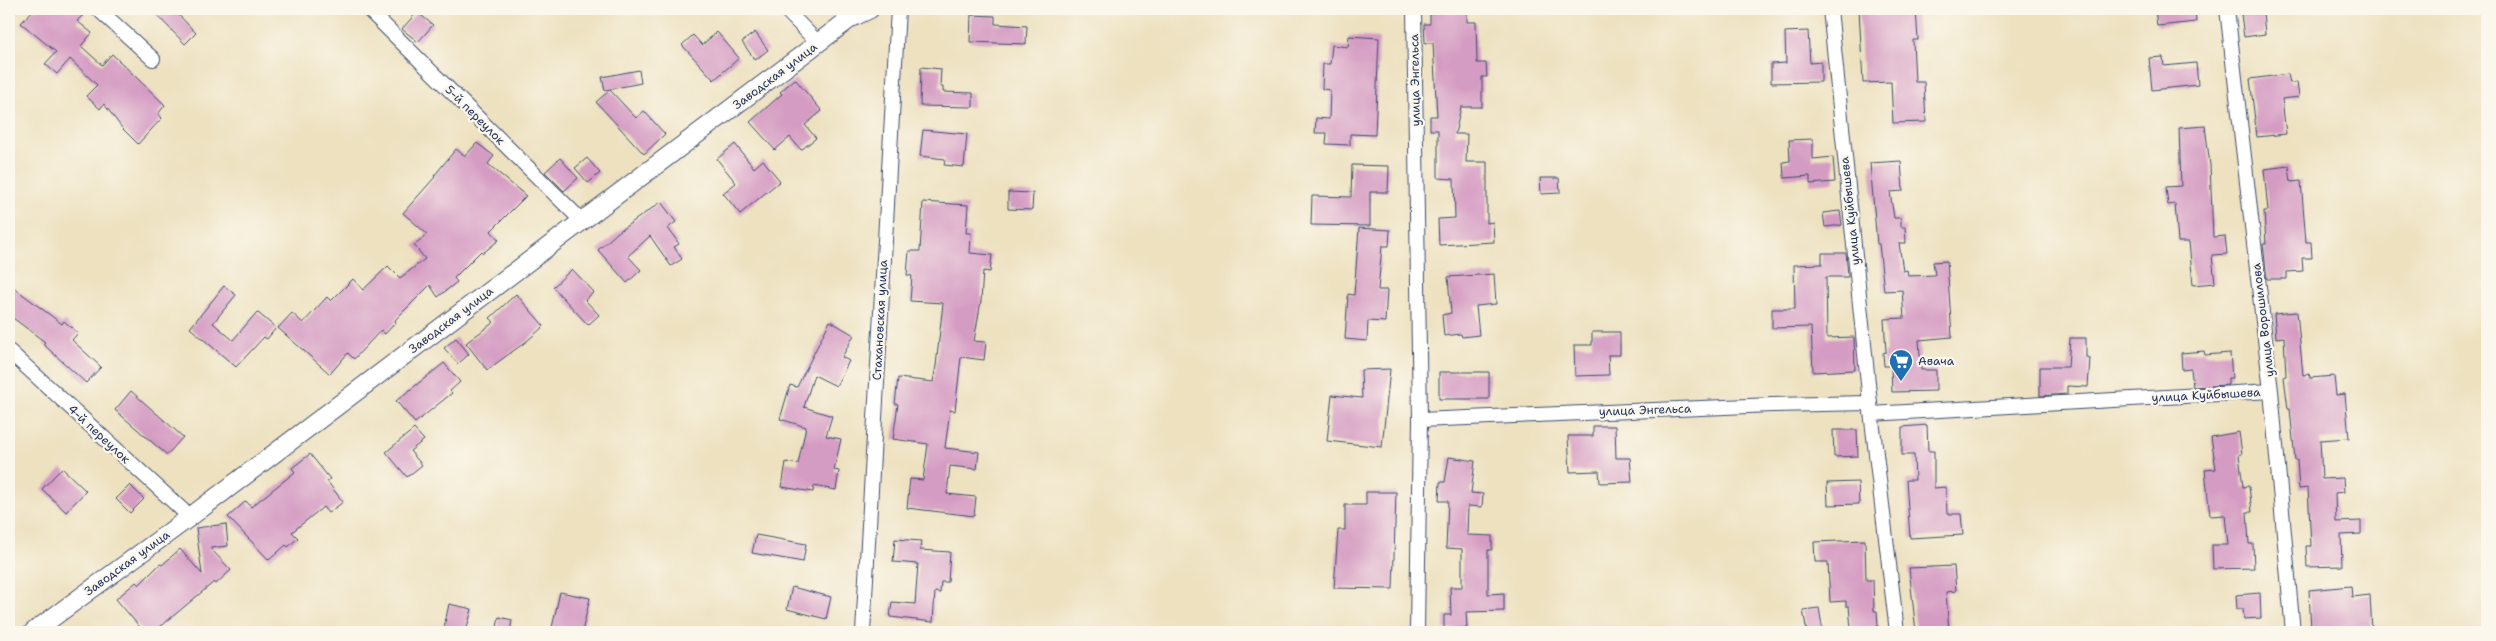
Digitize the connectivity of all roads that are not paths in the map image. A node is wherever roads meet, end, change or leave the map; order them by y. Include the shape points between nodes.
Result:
1 (368, 9) edge
2 (785, 9) edge
3 (870, 9) edge
4 (898, 9) edge
5 (1414, 9) edge
6 (1830, 9) edge
7 (2227, 9) edge
8 (104, 11) edge
9 (818, 43) junction
10 (153, 59) dead end
11 (582, 222) junction
12 (9, 351) edge
13 (2271, 391) junction
14 (1870, 409) junction
15 (1420, 420) junction
16 (190, 517) junction
17 (33, 632) edge
18 (863, 632) edge
19 (1417, 632) edge
20 (1897, 632) edge
21 (2293, 632) edge

1 - 11 street, 5-й переулок
2 - 9 street
3 - 9 street, Заводская улица via 851,18
4 - 18 street, Стахановская улица
5 - 15 street, улица Энгельса
6 - 14 street, улица Куйбышева
7 - 13 street, улица Ворошилова
8 - 10 street
9 - 11 street, Заводская улица
11 - 16 street, Заводская улица
12 - 16 street, 4-й переулок
13 - 14 street, улица Куйбышева
13 - 21 street, улица Ворошилова
14 - 15 street, улица Энгельса via 1772,405
14 - 20 street, улица Куйбышева
15 - 19 street, улица Энгельса
16 - 17 street, Заводская улица

